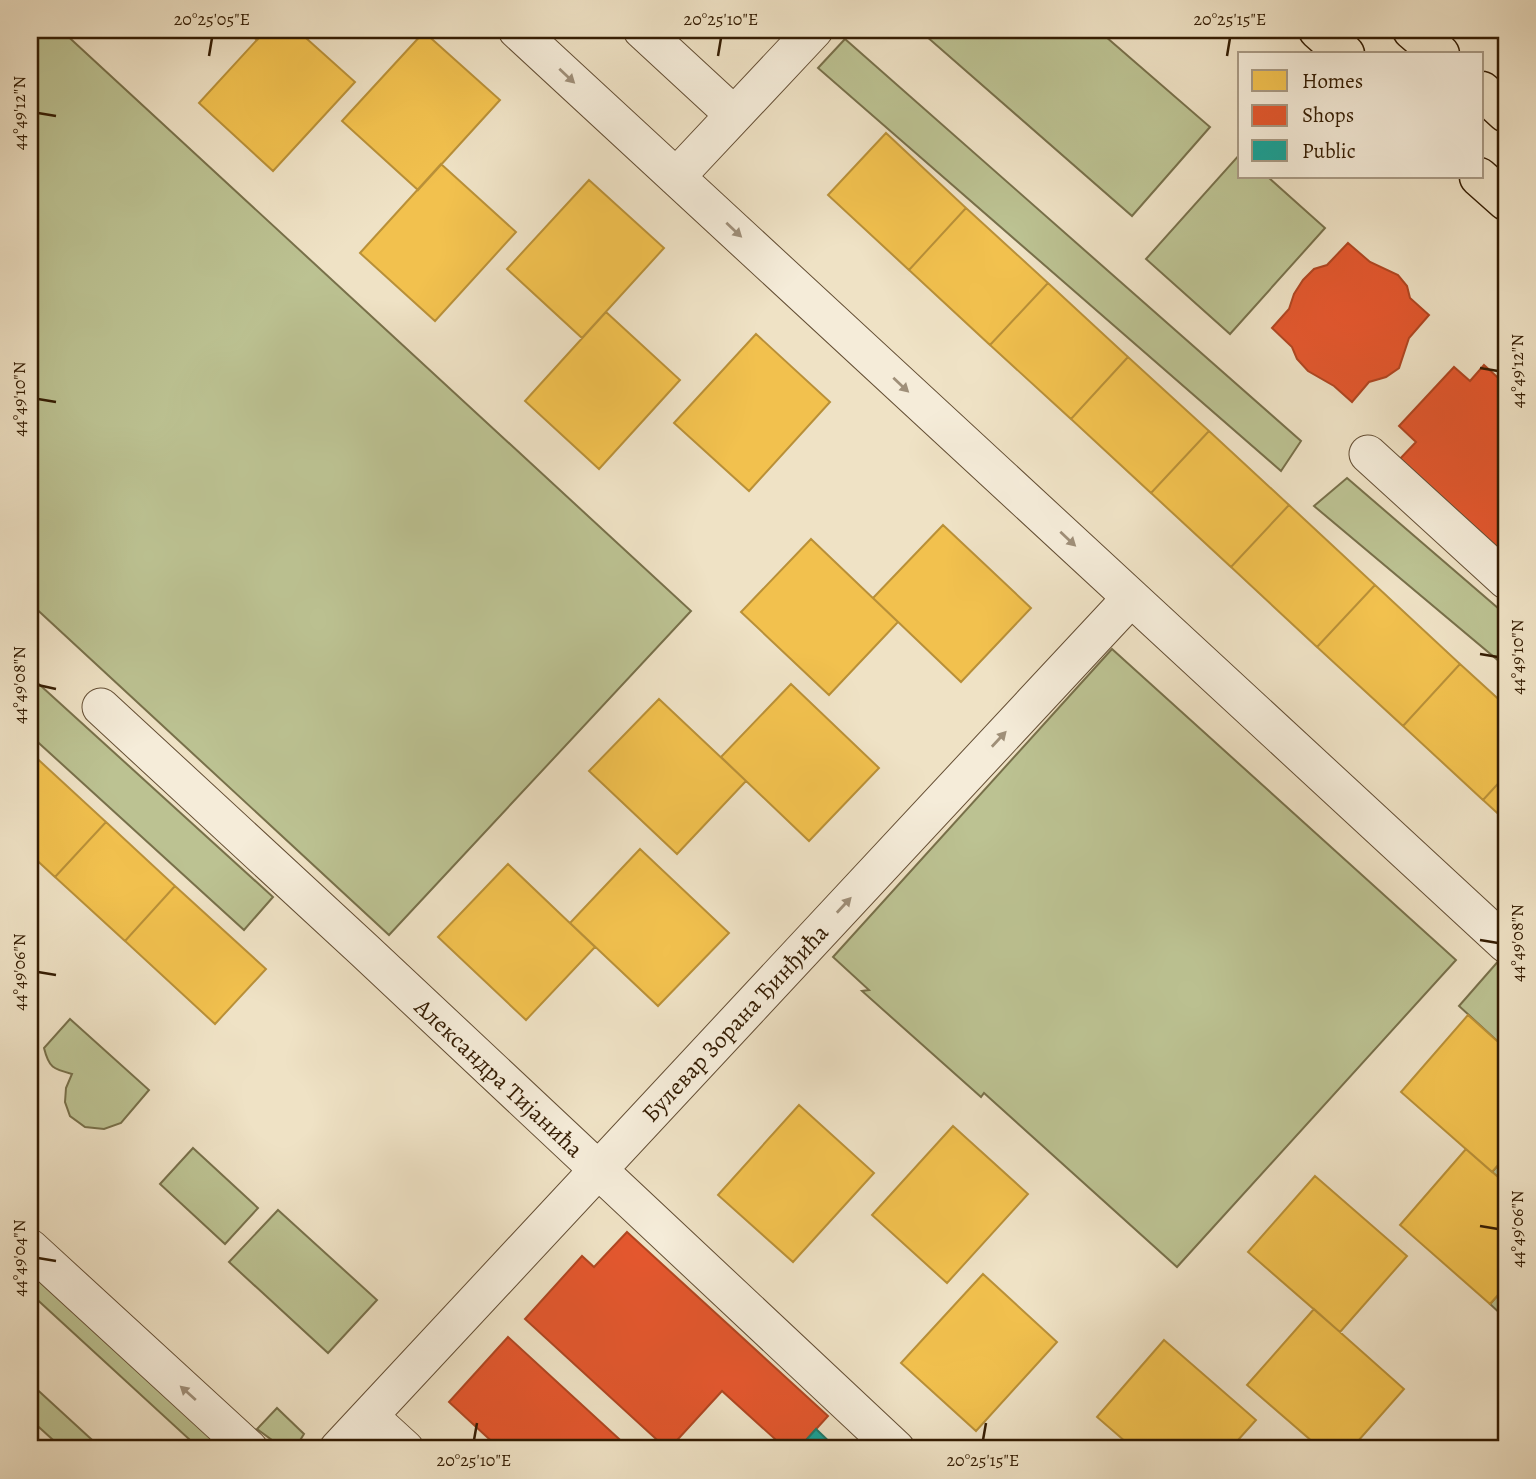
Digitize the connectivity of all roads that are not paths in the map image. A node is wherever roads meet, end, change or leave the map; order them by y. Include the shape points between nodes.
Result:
1 (517, 30) edge
2 (642, 30) edge
3 (814, 30) edge
4 (1318, 30) edge
5 (1412, 30) edge
6 (1343, 52) edge
7 (1438, 52) edge
8 (1484, 93) edge
9 (1506, 113) edge
10 (734, 115) junction
11 (676, 177) junction
12 (1480, 178) edge
13 (1506, 201) edge
14 (1368, 454) dead end
15 (1506, 580) edge
16 (1131, 597) junction
17 (101, 707) dead end
18 (1506, 944) edge
19 (598, 1171) junction
20 (30, 1248) edge
21 (369, 1416) junction
22 (249, 1449) edge
23 (338, 1449) edge
24 (405, 1449) edge
25 (896, 1449) edge

1 -> 11 street
2 - 10 street
3 - 10 street
4 - 6 main road
5 - 7 main road
8 - 9 main road
10 - 11 street
11 -> 16 street
12 - 13 main road
14 - 15 street
16 - 18 street
19 -> 16 street, Булевар Зорана Ђинђића
17 - 19 street, Александра Тијанића
19 - 21 street, Булевар Зорана Ђинђића
19 - 25 street, Александра Тијанића
22 -> 20 street
21 - 23 street, Булевар Зорана Ђинђића
21 - 24 street

